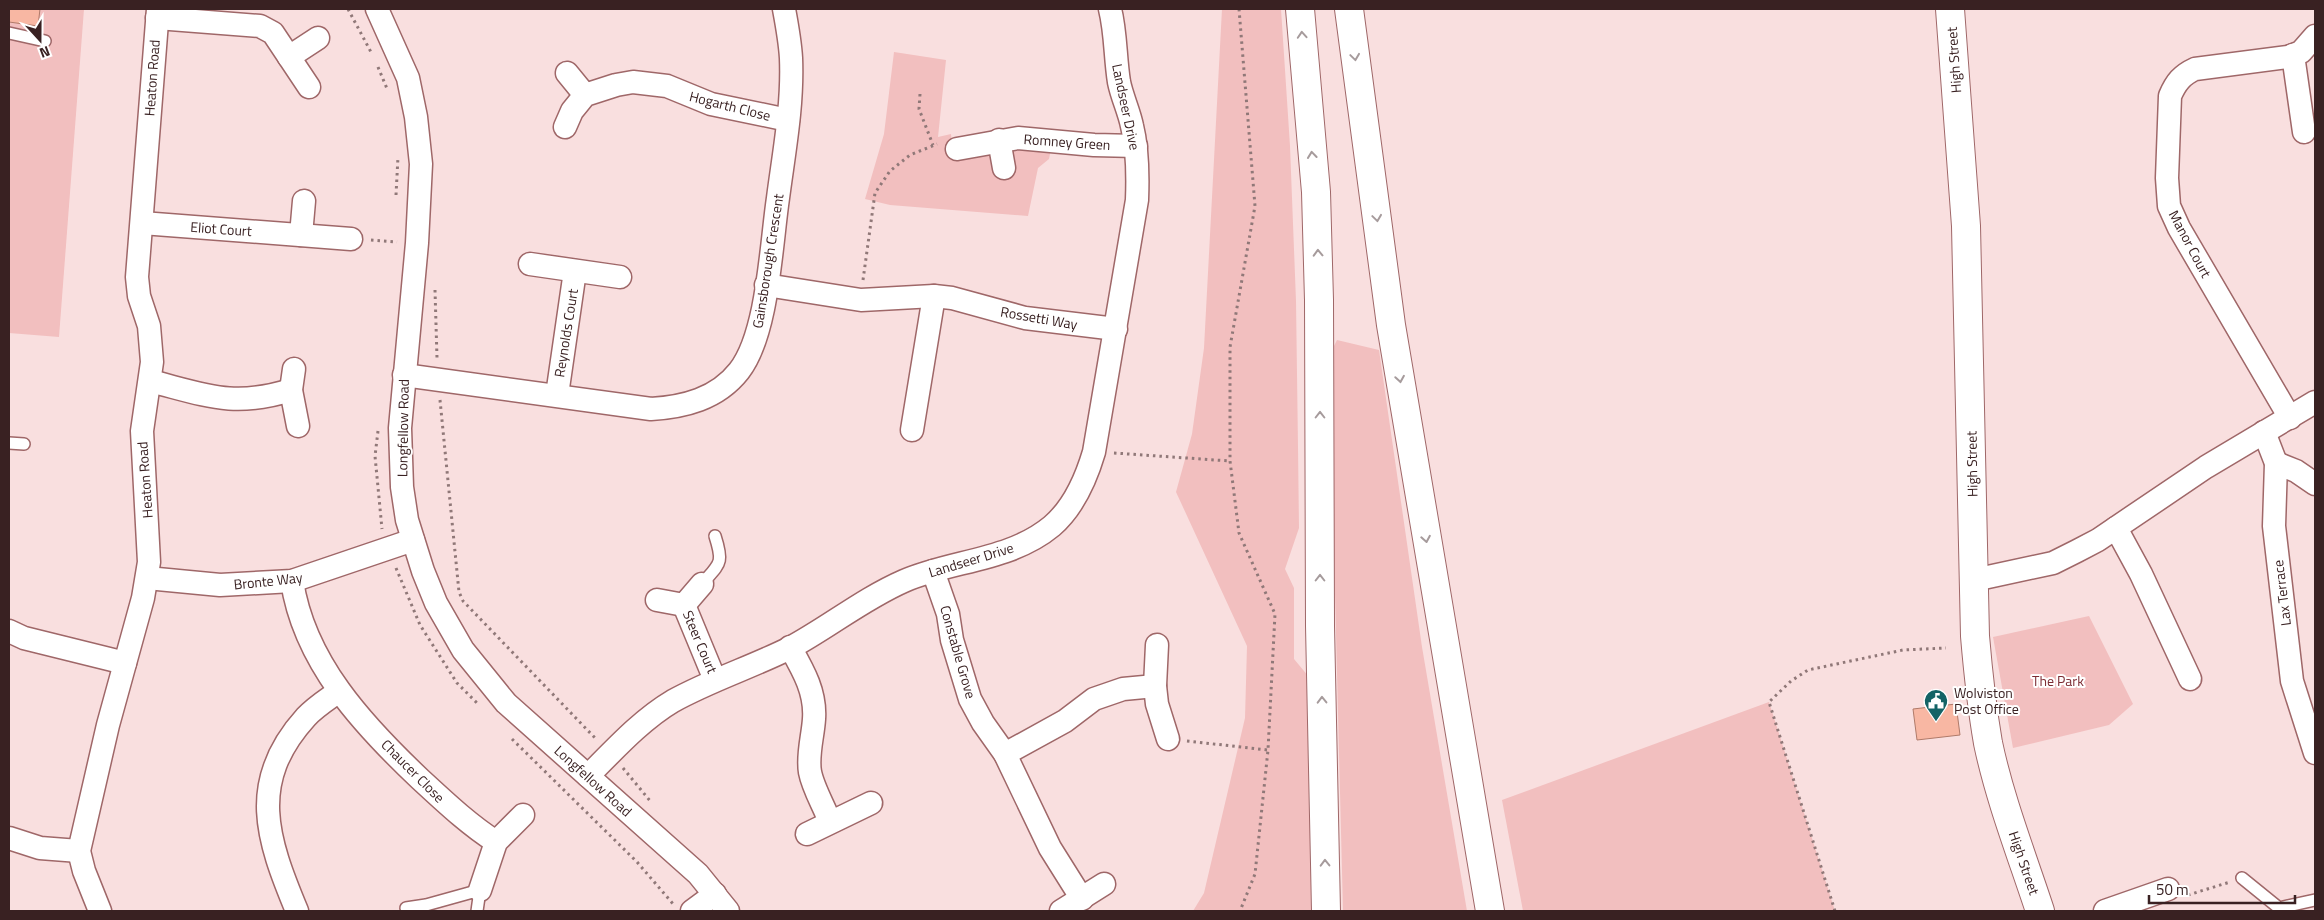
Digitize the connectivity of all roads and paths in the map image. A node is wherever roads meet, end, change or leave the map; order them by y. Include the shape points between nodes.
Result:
1 (348, 9) edge
2 (377, 9) edge
3 (784, 9) edge
4 (1110, 9) edge
5 (1239, 9) edge
6 (1300, 9) edge
7 (1349, 9) edge
8 (1950, 9) edge
9 (157, 13) edge
10 (9, 33) edge
11 (2315, 36) edge
12 (318, 38) dead end
13 (45, 41) dead end
14 (2293, 55) junction
15 (289, 57) junction
16 (374, 57) dead end
17 (377, 65) dead end
18 (566, 73) dead end
19 (309, 87) dead end
20 (920, 94) dead end
21 (585, 95) junction
22 (390, 96) dead end
23 (788, 120) junction
24 (565, 127) dead end
25 (2304, 132) dead end
26 (999, 140) junction
27 (933, 145) junction
28 (1136, 146) junction
29 (957, 149) joint
30 (398, 153) dead end
31 (1004, 168) dead end
32 (304, 201) dead end
33 (396, 202) dead end
34 (142, 223) junction
35 (396, 232) dead end
36 (301, 235) junction
37 (350, 239) joint
38 (406, 243) junction
39 (394, 252) dead end
40 (530, 264) dead end
41 (575, 271) junction
42 (620, 277) dead end
43 (766, 286) junction
44 (435, 288) dead end
45 (934, 296) junction
46 (861, 300) junction
47 (1116, 329) junction
48 (404, 375) junction
49 (438, 379) junction
50 (150, 380) junction
51 (556, 395) junction
52 (2313, 406) edge
53 (2290, 418) junction
54 (298, 426) dead end
55 (378, 427) dead end
56 (912, 430) dead end
57 (2264, 432) junction
58 (9, 443) edge
59 (24, 444) dead end
60 (1094, 452) junction
61 (1230, 461) junction
62 (2276, 463) junction
63 (2315, 484) edge
64 (2116, 528) junction
65 (715, 536) dead end
66 (413, 540) junction
67 (388, 549) junction
68 (933, 571) junction
69 (147, 578) junction
70 (1974, 580) junction
71 (292, 581) junction
72 (702, 584) joint
73 (657, 600) dead end
74 (684, 605) junction
75 (9, 631) edge
76 (1157, 645) dead end
77 (790, 647) junction
78 (1946, 648) dead end
79 (126, 663) junction
80 (2190, 679) dead end
81 (715, 680) junction
82 (1155, 686) junction
83 (338, 691) junction
84 (1168, 739) joint
85 (1268, 750) junction
86 (2315, 753) edge
87 (611, 754) junction
88 (1005, 754) junction
89 (588, 776) junction
90 (871, 803) dead end
91 (653, 804) dead end
92 (523, 815) dead end
93 (830, 822) junction
94 (807, 834) dead end
95 (9, 838) edge
96 (496, 842) junction
97 (79, 851) junction
98 (2242, 878) joint
99 (1104, 884) dead end
100 (2168, 889) joint
101 (1082, 898) junction
102 (2315, 900) edge
103 (478, 901) edge
104 (721, 903) edge
105 (406, 908) dead end
106 (100, 911) edge
107 (297, 911) edge
108 (692, 911) edge
109 (1061, 911) edge
110 (1240, 911) edge
111 (1326, 911) edge
112 (1490, 911) edge
113 (1835, 911) edge
114 (2040, 911) edge
115 (2105, 911) edge

1 - 16 path
2 - 38 street, Longfellow Road via 408,78 416,118 421,164
3 - 23 street, Gainsborough Crescent via 791,59
4 - 28 street, Landseer Drive via 1120,85
5 - 61 path via 1255,206 1230,347
111 -> 6 street via 1316,202
7 -> 112 street via 1392,334
8 - 70 street, High Street via 1966,226
9 - 15 street via 260,26 273,32
9 - 34 street, Heaton Road
10 - 13 lane
11 - 14 street via 2302,52
12 - 15 street
14 - 25 street
14 - 53 street, Manor Court via 2208,66 2184,74 2170,96 2167,178 2169,206 2179,228
15 - 19 street
17 - 22 path
18 - 21 street
20 - 27 path via 919,109
21 - 23 street, Hogarth Close via 616,85 650,83 667,86 711,104
21 - 24 street via 572,111
23 - 43 street, Gainsborough Crescent
26 - 28 street, Romney Green via 1035,138
26 - 29 street, Romney Green
26 - 31 street
27 - 29 path via 954,141
27 - 46 path via 910,154 890,171 875,193
28 - 47 street, Landseer Drive via 1137,200
30 - 33 path
32 - 36 street
34 - 36 street, Eliot Court
34 - 50 street, Heaton Road via 137,278 152,342
35 - 38 path
36 - 37 street, Eliot Court
37 - 38 path
38 - 39 path
38 - 48 street, Longfellow Road
40 - 41 street, Reynolds Court
41 - 42 street, Reynolds Court
41 - 51 street, Reynolds Court
43 - 46 street, Rossetti Way
43 - 51 street, Gainsborough Crescent via 750,353 739,371 722,388 701,400 677,408 651,409
44 - 49 path
45 - 46 street, Rossetti Way
45 - 47 street, Rossetti Way via 1025,318
45 - 56 street
47 - 60 street, Landseer Drive
48 - 49 street, Gainsborough Crescent
48 - 66 street, Longfellow Road via 400,428 402,487
49 - 51 street, Gainsborough Crescent
49 - 87 path via 459,592 463,600
50 - 54 street via 224,399 257,398 292,380
50 - 69 street, Heaton Road via 142,431 148,524
52 - 53 street
53 - 57 street
55 - 67 path via 375,456 383,536
57 - 62 street, Lax Terrace
57 - 64 street
58 - 59 lane
60 - 61 path
60 - 68 street, Landseer Drive via 1086,478 1071,504 1052,526 1003,553
61 - 85 path via 1239,533 1275,614
62 - 63 street
62 - 86 street, Lax Terrace via 2274,526 2292,680
64 - 70 street via 2053,563
64 - 80 street
65 - 72 lane via 720,562
66 - 67 street, Bronte Way
66 - 89 street, Longfellow Road via 436,602 463,650 506,703
67 - 71 street, Bronte Way
68 - 77 street, Landseer Drive via 878,594
68 - 88 street, Constable Grove via 948,614 963,682 983,723
69 - 71 street, Bronte Way via 220,585
69 - 79 street, Heaton Road
70 - 114 street, High Street via 1975,636 1989,744 2002,797
71 - 83 street, Chaucer Close via 302,624
72 - 74 street, Steer Court
73 - 74 street, Steer Court
74 - 81 street, Steer Court
75 - 79 street via 24,638
76 - 82 street
77 - 81 street, Landseer Drive
77 - 93 street via 808,678 813,698 810,773
78 - 113 path via 1903,650 1808,670 1769,702
79 - 97 street, Heaton Road
81 - 87 street, Landseer Drive via 655,714
82 - 84 street
82 - 88 street via 1123,689 1094,699 1065,721
83 - 96 street, Chaucer Close via 398,758 468,824
83 - 107 street via 307,716 290,736 278,755 271,777 268,798 271,838
84 - 85 path
85 - 110 path via 1255,874
87 - 89 street, Landseer Drive
87 - 91 path
88 - 101 street, Constable Grove via 1047,842
89 - 104 street, Longfellow Road via 698,874
90 - 93 street
92 - 96 street
93 - 94 street
95 - 97 street via 40,848
96 - 103 street
97 - 106 street, Heaton Road
98 - 100 path via 2172,900
98 - 102 lane via 2279,908
99 - 101 street
100 - 115 street
101 - 109 street
103 - 105 lane
104 - 108 street

